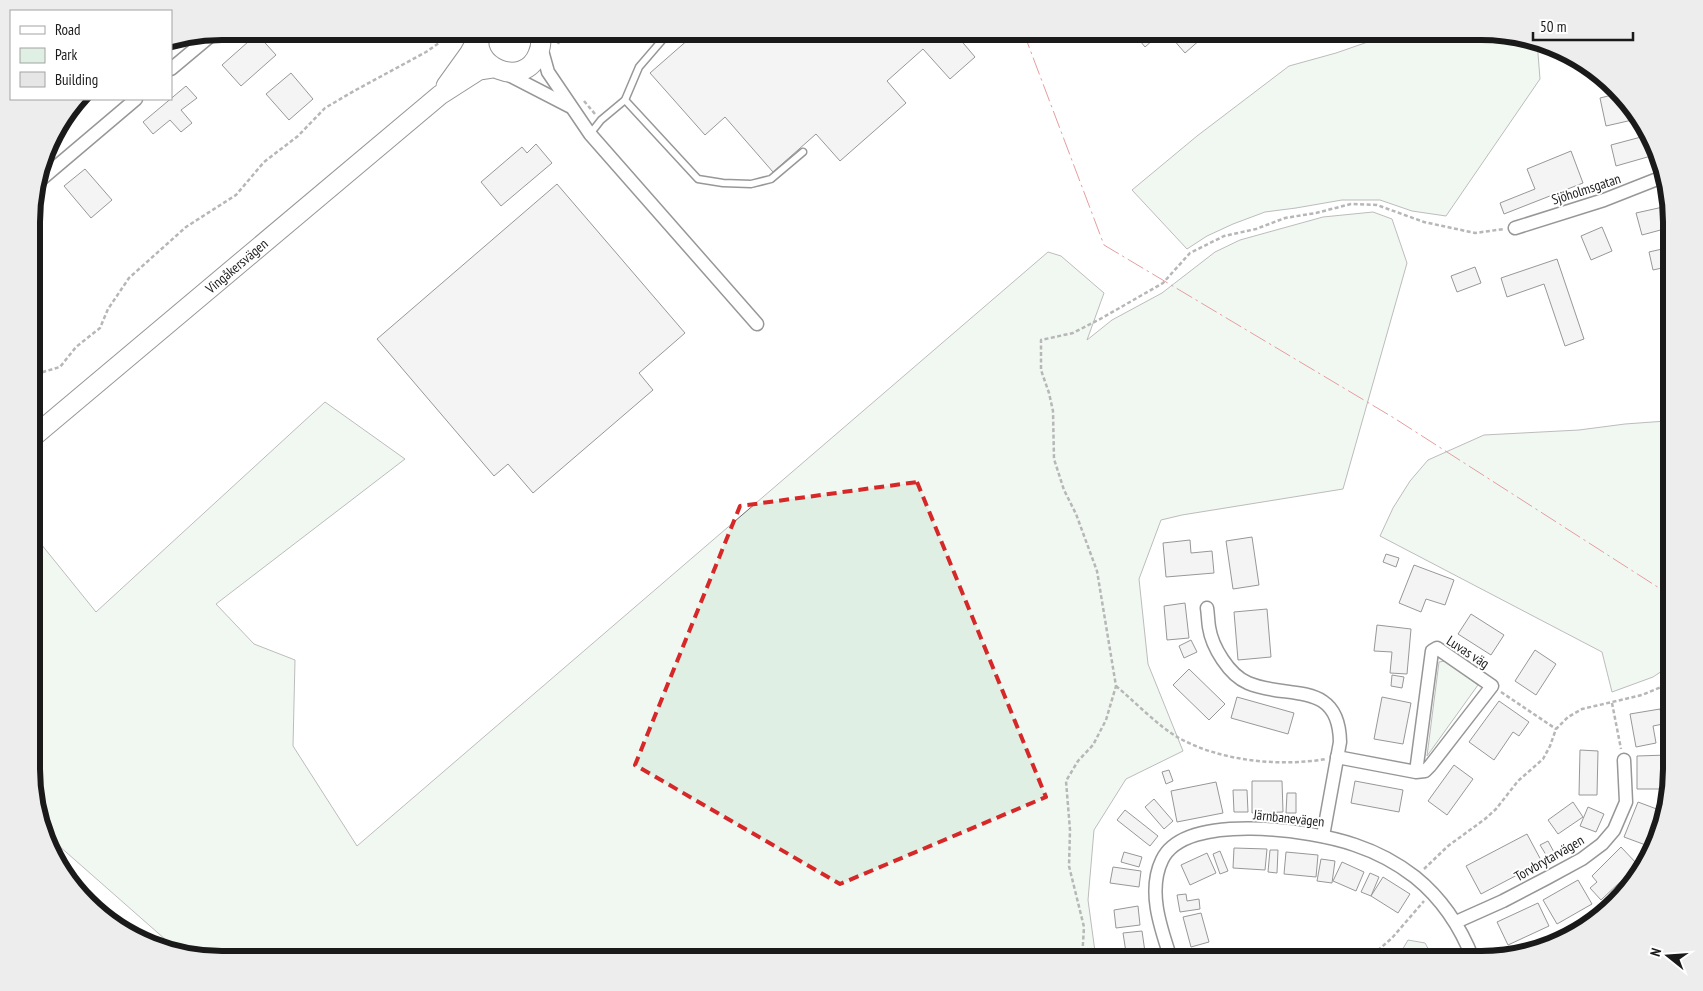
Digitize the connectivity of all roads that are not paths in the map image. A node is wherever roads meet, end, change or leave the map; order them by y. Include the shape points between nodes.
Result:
1 (477, 40) edge
2 (480, 40) edge
3 (545, 40) edge
4 (662, 40) edge
5 (205, 41) edge
6 (172, 68) edge
7 (498, 70) junction
8 (440, 95) junction
9 (135, 100) edge
10 (625, 100) junction
11 (571, 107) junction
12 (590, 134) junction
13 (803, 152) dead end
14 (46, 175) edge
15 (1658, 179) edge
16 (1515, 228) road end
17 (757, 324) dead end
18 (40, 431) edge
19 (1207, 608) dead end
20 (1337, 757) junction
21 (1624, 760) road end
22 (1416, 772) junction
23 (1323, 836) junction
24 (1456, 922) junction
25 (1168, 951) edge
26 (1469, 951) edge

1 - 8 main road, Vingåkersvägen
2 - 7 main road via 484,59
3 - 7 main road, Vingåkersvägen via 528,68 516,72
3 - 11 street via 548,72
4 - 10 lane via 639,67
5 - 6 street
7 - 8 main road, Vingåkersvägen via 479,70
7 - 11 street
8 - 18 main road, Vingåkersvägen
9 - 14 street
10 - 12 lane
10 - 13 lane via 698,180 751,184 771,179
11 - 12 street
12 - 17 street
15 - 16 street, Sjöholmsgatan
19 - 20 street via 1209,629 1221,656 1235,675 1247,683 1308,695 1328,705 1340,728
20 - 22 street
20 - 23 street
21 - 24 street, Torvbrytarvägen via 1626,802 1614,830 1602,844 1582,859
22 - 22 street, Luvas väg via 1425,771 1430,766 1492,686 1441,649 1432,652
23 - 24 street, Järnbanevägen via 1377,854 1415,878
23 - 25 street, Järnbanevägen via 1260,828 1235,829 1192,836 1173,846 1161,861 1156,881 1160,928
24 - 26 street, Järnbanevägen

